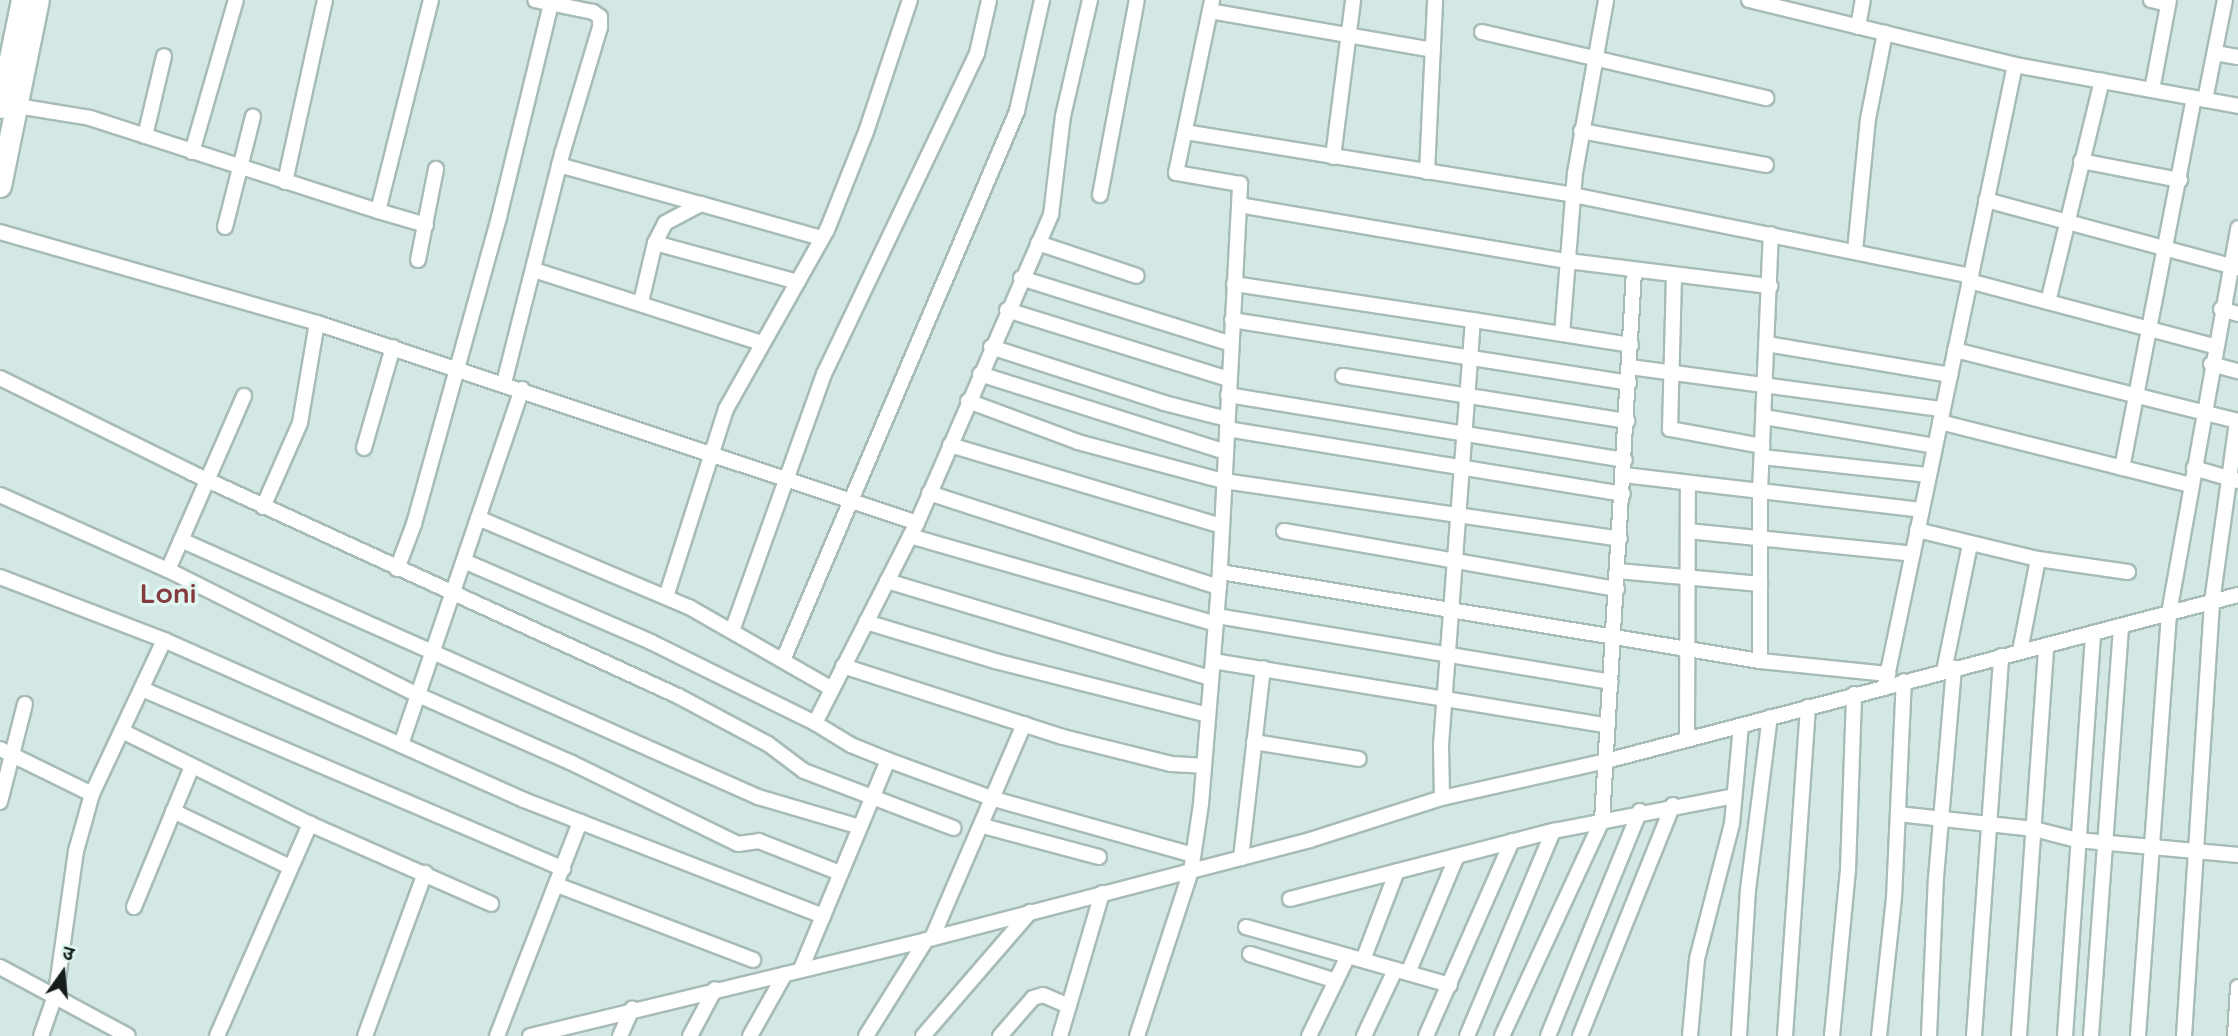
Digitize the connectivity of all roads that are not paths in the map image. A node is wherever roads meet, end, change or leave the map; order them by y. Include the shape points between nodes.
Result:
1 (22, 0) edge
2 (38, 0) edge
3 (236, 0) edge
4 (325, 0) edge
5 (431, 0) edge
6 (535, 0) edge
7 (910, 0) edge
8 (989, 0) edge
9 (1042, 0) edge
10 (1090, 0) edge
11 (1137, 0) edge
12 (1353, 0) edge
13 (1435, 0) edge
14 (1606, 0) edge
15 (1749, 0) edge
16 (1863, 0) edge
17 (2151, 0) edge
18 (2168, 2) edge
19 (551, 3) junction
20 (2229, 4) edge
21 (1211, 5) edge
22 (1858, 27) junction
23 (1482, 32) dead end
24 (1885, 33) junction
25 (1347, 34) junction
26 (1433, 50) junction
27 (2215, 53) junction
28 (164, 56) dead end
29 (2238, 57) edge
30 (1594, 61) junction
31 (2015, 65) junction
32 (2102, 81) junction
33 (2152, 90) junction
34 (1766, 98) dead end
35 (2200, 99) junction
36 (2238, 106) edge
37 (8, 107) edge
38 (253, 116) dead end
39 (1581, 131) junction
40 (1185, 132) junction
41 (145, 136) junction
42 (192, 152) junction
43 (1333, 157) junction
44 (2081, 161) junction
45 (559, 165) junction
46 (1766, 165) dead end
47 (240, 168) junction
48 (436, 169) dead end
49 (1427, 172) junction
50 (2180, 180) junction
51 (285, 182) junction
52 (0, 186) edge
53 (1100, 195) dead end
54 (1573, 195) junction
55 (1986, 200) junction
56 (701, 204) junction
57 (1239, 205) junction
58 (378, 211) junction
59 (2066, 223) junction
60 (426, 225) junction
61 (225, 227) dead end
62 (2238, 228) edge
63 (0, 232) edge
64 (1771, 234) junction
65 (818, 237) junction
66 (655, 243) junction
67 (1038, 243) junction
68 (2167, 250) junction
69 (1855, 251) junction
70 (418, 260) dead end
71 (1568, 261) junction
72 (2234, 267) edge
73 (534, 270) junction
74 (1634, 271) junction
75 (1674, 275) junction
76 (1137, 276) dead end
77 (1021, 278) junction
78 (1970, 278) junction
79 (798, 282) junction
80 (1234, 284) junction
81 (1770, 286) junction
82 (641, 302) junction
83 (2048, 302) junction
84 (2221, 309) junction
85 (1007, 310) junction
86 (2238, 314) edge
87 (1232, 320) junction
88 (1473, 320) junction
89 (317, 323) junction
90 (2148, 328) junction
91 (1562, 334) junction
92 (761, 343) junction
93 (1231, 344) junction
94 (1767, 344) junction
95 (1631, 345) junction
96 (2214, 346) junction
97 (393, 347) junction
98 (991, 347) junction
99 (1955, 350) junction
100 (1472, 356) junction
101 (2211, 364) junction
102 (1630, 367) junction
103 (458, 368) junction
104 (1669, 371) junction
105 (2238, 372) edge
106 (980, 374) junction
107 (1950, 375) junction
108 (1343, 376) dead end
109 (0, 378) edge
110 (1229, 379) junction
111 (504, 383) junction
112 (1629, 383) junction
113 (1765, 383) junction
114 (522, 389) junction
115 (1228, 395) junction
116 (244, 396) dead end
117 (1470, 397) junction
118 (2133, 397) junction
119 (968, 401) junction
120 (2203, 411) junction
121 (1941, 416) junction
122 (1764, 417) junction
123 (1627, 421) junction
124 (2238, 421) edge
125 (1227, 424) junction
126 (1467, 434) junction
127 (950, 445) junction
128 (1935, 446) junction
129 (364, 448) dead end
130 (1226, 452) junction
131 (1762, 452) junction
132 (714, 454) junction
133 (1625, 460) junction
134 (1464, 465) junction
135 (2122, 468) junction
136 (2194, 468) junction
137 (1624, 475) junction
138 (1929, 475) junction
139 (788, 479) junction
140 (2233, 479) edge
141 (1224, 481) junction
142 (209, 482) junction
143 (1688, 484) junction
144 (2191, 485) junction
145 (1760, 492) junction
146 (929, 493) junction
147 (1623, 494) junction
148 (0, 495) edge
149 (851, 500) junction
150 (263, 507) junction
151 (1922, 510) junction
152 (1460, 515) junction
153 (478, 517) junction
154 (1222, 526) junction
155 (913, 529) junction
156 (1917, 530) junction
157 (1284, 531) dead end
158 (1688, 531) junction
159 (1760, 536) junction
160 (1620, 539) junction
161 (181, 540) junction
162 (1970, 544) junction
163 (1913, 554) junction
164 (1456, 558) junction
165 (2038, 559) junction
166 (464, 561) junction
167 (397, 569) junction
168 (168, 570) junction
169 (1618, 571) junction
170 (2128, 572) dead end
171 (1687, 576) junction
172 (0, 577) edge
173 (1220, 580) junction
174 (887, 581) junction
175 (1760, 584) junction
176 (1617, 589) junction
177 (452, 595) junction
178 (2238, 596) edge
179 (666, 597) junction
180 (2212, 602) junction
181 (1452, 608) junction
182 (2169, 613) junction
183 (1216, 620) junction
184 (866, 622) junction
185 (2121, 626) junction
186 (732, 631) junction
187 (2093, 633) junction
188 (1614, 637) junction
189 (164, 640) junction
190 (2046, 645) junction
191 (1687, 650) junction
192 (2020, 651) junction
193 (432, 654) junction
194 (1448, 654) junction
195 (2001, 656) junction
196 (783, 660) junction
197 (1213, 661) junction
198 (1760, 661) junction
199 (844, 666) junction
200 (1263, 668) junction
201 (1949, 670) junction
202 (1211, 678) junction
203 (1886, 680) junction
204 (1904, 681) junction
205 (1611, 682) junction
206 (142, 689) junction
207 (832, 689) junction
208 (1854, 694) junction
209 (418, 695) junction
210 (1444, 701) junction
211 (25, 704) dead end
212 (1808, 707) junction
213 (1208, 715) junction
214 (1770, 717) junction
215 (815, 723) junction
216 (1024, 724) junction
217 (1741, 725) junction
218 (1608, 726) junction
219 (122, 732) junction
220 (1687, 739) junction
221 (1254, 743) junction
222 (401, 745) junction
223 (5, 751) edge
224 (1359, 759) dead end
225 (888, 760) junction
226 (1606, 761) junction
227 (192, 766) junction
228 (1204, 766) junction
229 (92, 794) junction
230 (1734, 796) junction
231 (872, 797) junction
232 (1442, 798) junction
233 (994, 799) junction
234 (0, 802) edge
235 (1673, 806) junction
236 (173, 811) junction
237 (1640, 811) junction
238 (1898, 814) junction
239 (1942, 820) junction
240 (1602, 821) junction
241 (580, 822) junction
242 (310, 824) junction
243 (1989, 824) junction
244 (983, 826) junction
245 (860, 827) junction
246 (953, 828) dead end
247 (2034, 829) junction
248 (1553, 831) junction
249 (2077, 840) junction
250 (1512, 841) junction
251 (2106, 841) junction
252 (2153, 847) junction
253 (2198, 851) junction
254 (1193, 855) junction
255 (2238, 855) edge
256 (1457, 856) junction
257 (1099, 857) dead end
258 (1241, 858) junction
259 (290, 867) junction
260 (563, 869) junction
261 (1191, 871) junction
262 (1397, 871) junction
263 (425, 873) junction
264 (840, 873) junction
265 (557, 885) junction
266 (1102, 894) junction
267 (1290, 899) dead end
268 (491, 904) dead end
269 (134, 907) dead end
270 (1030, 912) junction
271 (823, 916) junction
272 (1246, 927) dead end
273 (929, 939) junction
274 (1250, 954) dead end
275 (1348, 956) junction
276 (753, 960) dead end
277 (1363, 960) junction
278 (0, 967) edge
279 (801, 969) junction
280 (1402, 972) junction
281 (785, 974) junction
282 (1336, 981) junction
283 (1450, 985) junction
284 (2238, 987) edge
285 (715, 989) junction
286 (56, 993) junction
287 (2238, 993) edge
288 (1069, 1006) junction
289 (632, 1009) junction
290 (41, 1036) edge
291 (128, 1036) edge
292 (218, 1036) edge
293 (365, 1036) edge
294 (497, 1036) edge
295 (530, 1036) edge
296 (620, 1036) edge
297 (691, 1036) edge
298 (750, 1036) edge
299 (866, 1036) edge
300 (923, 1036) edge
301 (1000, 1036) edge
302 (1060, 1036) edge
303 (1137, 1036) edge
304 (1309, 1036) edge
305 (1364, 1036) edge
306 (1426, 1036) edge
307 (1467, 1036) edge
308 (1502, 1036) edge
309 (1548, 1036) edge
310 (1580, 1036) edge
311 (1690, 1036) edge
312 (1739, 1036) edge
313 (1785, 1036) edge
314 (1832, 1036) edge
315 (1879, 1036) edge
316 (1929, 1036) edge
317 (1974, 1036) edge
318 (2019, 1036) edge
319 (2065, 1036) edge
320 (2091, 1036) edge
321 (2138, 1036) edge
322 (2184, 1036) edge
323 (2235, 1036) edge

1 - 37 highway
2 - 37 highway
3 - 42 street
4 - 51 street
5 - 58 street
6 - 19 street
7 - 65 street via 866,132 827,230
8 - 139 street via 977,53 824,374
9 - 149 street via 1017,111
10 - 67 street via 1063,116 1051,215
11 - 53 street
12 - 25 street
13 - 26 street
14 - 30 street
15 - 22 street
16 - 22 street
17 - 18 street
18 - 33 street
19 - 45 street via 600,17
19 - 103 street
20 - 27 street
21 - 25 street
21 - 40 street
22 - 24 street
23 - 30 street
24 - 31 street
24 - 69 street via 1868,118
25 - 26 street
25 - 43 street
26 - 49 street
27 - 29 street
27 - 35 street
28 - 41 street
30 - 34 street
30 - 39 street
31 - 32 street
31 - 55 street
32 - 33 street
32 - 44 street
33 - 35 street
35 - 36 street
35 - 50 street
37 - 41 street via 90,118
37 - 52 highway
38 - 47 street
39 - 46 street
39 - 54 street
40 - 43 street
40 - 57 street via 1176,173 1240,184
41 - 42 street
42 - 47 street
43 - 49 street
44 - 50 street
44 - 59 street
45 - 56 street
45 - 73 street
47 - 51 street
47 - 61 street
48 - 60 street
49 - 54 street
50 - 68 street
51 - 58 street
54 - 64 street
54 - 71 street
55 - 59 street
55 - 78 street
56 - 65 street
56 - 66 street via 672,215
57 - 71 street
57 - 80 street
58 - 60 street
59 - 68 street
59 - 83 street
60 - 70 street
62 - 72 street
63 - 89 street
64 - 69 street
64 - 81 street
65 - 79 street
66 - 79 street
66 - 82 street
67 - 76 street
67 - 77 street
68 - 72 street
68 - 90 street
69 - 78 street
71 - 74 street
71 - 91 street
72 - 84 street
73 - 82 street
73 - 111 street
74 - 75 street
74 - 95 street
75 - 81 street
75 - 104 street
77 - 85 street
77 - 93 street
78 - 83 street
78 - 99 street
79 - 92 street
80 - 87 street
80 - 88 street
81 - 94 street
82 - 92 street
83 - 90 street
84 - 86 street
84 - 96 street
85 - 98 street
85 - 110 street
87 - 93 street
87 - 100 street
88 - 91 street
88 - 100 street
89 - 97 street
89 - 150 street via 300,423
90 - 96 street
90 - 118 street
91 - 95 street
92 - 132 street via 726,409
93 - 110 street
94 - 107 street
94 - 113 street
95 - 102 street
96 - 101 street
97 - 103 street
97 - 129 street
98 - 106 street
98 - 125 street
99 - 107 street
99 - 118 street
100 - 112 street
100 - 117 street
101 - 105 street
101 - 120 street
102 - 104 street
102 - 112 street
103 - 111 street
103 - 167 street
104 - 113 street
104 - 131 street via 1670,429
106 - 119 street
106 - 130 street
107 - 121 street
108 - 117 street
109 - 142 street
110 - 115 street
111 - 114 street
112 - 123 street
113 - 121 street
113 - 122 street
114 - 132 street
114 - 153 street
115 - 125 street
115 - 126 street
116 - 142 street
117 - 123 street
117 - 126 street
118 - 120 street
118 - 135 street
119 - 127 street
119 - 141 street via 1078,442
120 - 124 street
120 - 136 street
121 - 128 street
121 - 135 street
122 - 128 street
122 - 131 street
123 - 133 street
124 - 140 street
125 - 130 street
125 - 134 street
126 - 133 street
126 - 134 street
127 - 146 street
127 - 154 street
128 - 138 street
130 - 141 street
131 - 138 street
131 - 145 street
132 - 139 street
132 - 179 street
133 - 137 street
134 - 147 street
134 - 152 street
135 - 144 street
136 - 140 street
136 - 144 street
137 - 143 street
137 - 147 street
138 - 151 street
139 - 149 street
139 - 186 street
140 - 180 street
141 - 152 street
141 - 154 street
142 - 150 street
142 - 161 street
143 - 145 street
143 - 158 street
144 - 182 street
145 - 151 street
145 - 159 street
146 - 155 street
146 - 173 street
147 - 160 street
148 - 168 street
149 - 155 street
149 - 196 street
150 - 167 street
151 - 156 street
152 - 160 street
152 - 164 street
153 - 166 street
153 - 179 street
154 - 173 street
155 - 174 street
155 - 183 street
156 - 162 street
156 - 163 street
157 - 164 street
158 - 159 street
158 - 171 street
159 - 163 street
159 - 175 street
160 - 169 street
161 - 168 street
161 - 193 street
162 - 165 street
162 - 201 street
163 - 203 street
164 - 176 street
164 - 181 street
165 - 170 street
165 - 192 street
166 - 177 street
166 - 215 street via 651,642
167 - 177 street
168 - 209 street
169 - 171 street
169 - 176 street
171 - 175 street
171 - 191 street
172 - 189 street
173 - 181 street
173 - 183 street
174 - 184 street
174 - 202 street
175 - 198 street
176 - 188 street
177 - 193 street
177 - 231 street via 678,696 768,744 804,771
178 - 180 street
179 - 186 street
180 - 182 street
180 - 253 street
181 - 188 street
181 - 194 street
182 - 185 street
182 - 252 street
183 - 194 street
183 - 197 street
184 - 199 street
184 - 213 street via 995,661
185 - 187 street
185 - 251 street
186 - 196 street
187 - 190 street
187 - 249 street
188 - 191 street
188 - 205 street
189 - 206 street
189 - 222 street
190 - 192 street
190 - 247 street
191 - 198 street
191 - 220 street
192 - 195 street
193 - 209 street
193 - 245 street via 758,797
194 - 205 street
194 - 210 street
195 - 201 street
195 - 243 street
196 - 207 street
197 - 200 street
197 - 202 street
198 - 203 street
199 - 207 street
199 - 216 street
200 - 210 street
200 - 221 street
201 - 204 street
201 - 239 street
202 - 213 street
203 - 204 street
203 - 208 street
204 - 238 street
205 - 218 street
206 - 219 street
206 - 260 street
207 - 215 street
208 - 212 street
208 - 314 street via 1848,869
209 - 222 street
209 - 264 street via 570,762 737,844 759,841
210 - 218 street
210 - 232 street
211 - 223 street
212 - 214 street
212 - 313 street
213 - 228 street
214 - 217 street
214 - 312 street via 1748,890
215 - 225 street via 850,745
216 - 228 street via 1131,756
216 - 233 street
217 - 220 street
217 - 230 street
218 - 226 street
219 - 227 street
219 - 229 street
220 - 226 street
221 - 224 street
221 - 258 street
222 - 241 street
223 - 229 street
223 - 234 street
225 - 231 street
225 - 233 street
226 - 232 street
226 - 240 street
227 - 236 street
227 - 242 street
228 - 254 street
229 - 286 street via 76,850
230 - 235 street
230 - 311 street via 1732,824 1697,960
231 - 245 street
231 - 246 street
232 - 258 street
233 - 244 street
233 - 254 street
235 - 237 street
235 - 310 street
236 - 259 street
236 - 269 street
237 - 240 street
237 - 309 street
238 - 239 street
238 - 315 street
239 - 243 street
239 - 316 street
240 - 248 street
240 - 308 street
241 - 260 street
241 - 271 street
242 - 259 street
242 - 263 street
243 - 247 street
243 - 317 street
244 - 257 street
244 - 273 street
245 - 264 street
247 - 249 street
247 - 318 street
248 - 250 street
248 - 307 street
249 - 251 street
249 - 319 street
250 - 256 street
250 - 283 street
251 - 252 street
251 - 320 street
252 - 253 street
252 - 321 street
253 - 255 street
253 - 322 street
254 - 261 street
256 - 262 street
256 - 280 street
258 - 261 street
259 - 292 street
260 - 265 street
261 - 266 street
261 - 303 street
262 - 267 street
262 - 277 street
263 - 268 street
263 - 293 street
264 - 271 street
265 - 276 street
265 - 294 street
266 - 270 street
266 - 288 street
270 - 273 street
270 - 300 street
271 - 279 street
272 - 275 street
273 - 279 street
273 - 299 street
274 - 282 street
275 - 277 street
275 - 282 street
277 - 280 street
278 - 286 street
279 - 281 street
280 - 283 street
280 - 305 street
281 - 285 street
281 - 298 street
282 - 304 street
283 - 306 street
284 - 287 street
285 - 289 street
285 - 297 street
286 - 290 street
286 - 291 street
287 - 323 street
288 - 301 street via 1043,995 1033,998
288 - 302 street
289 - 295 street
289 - 296 street

